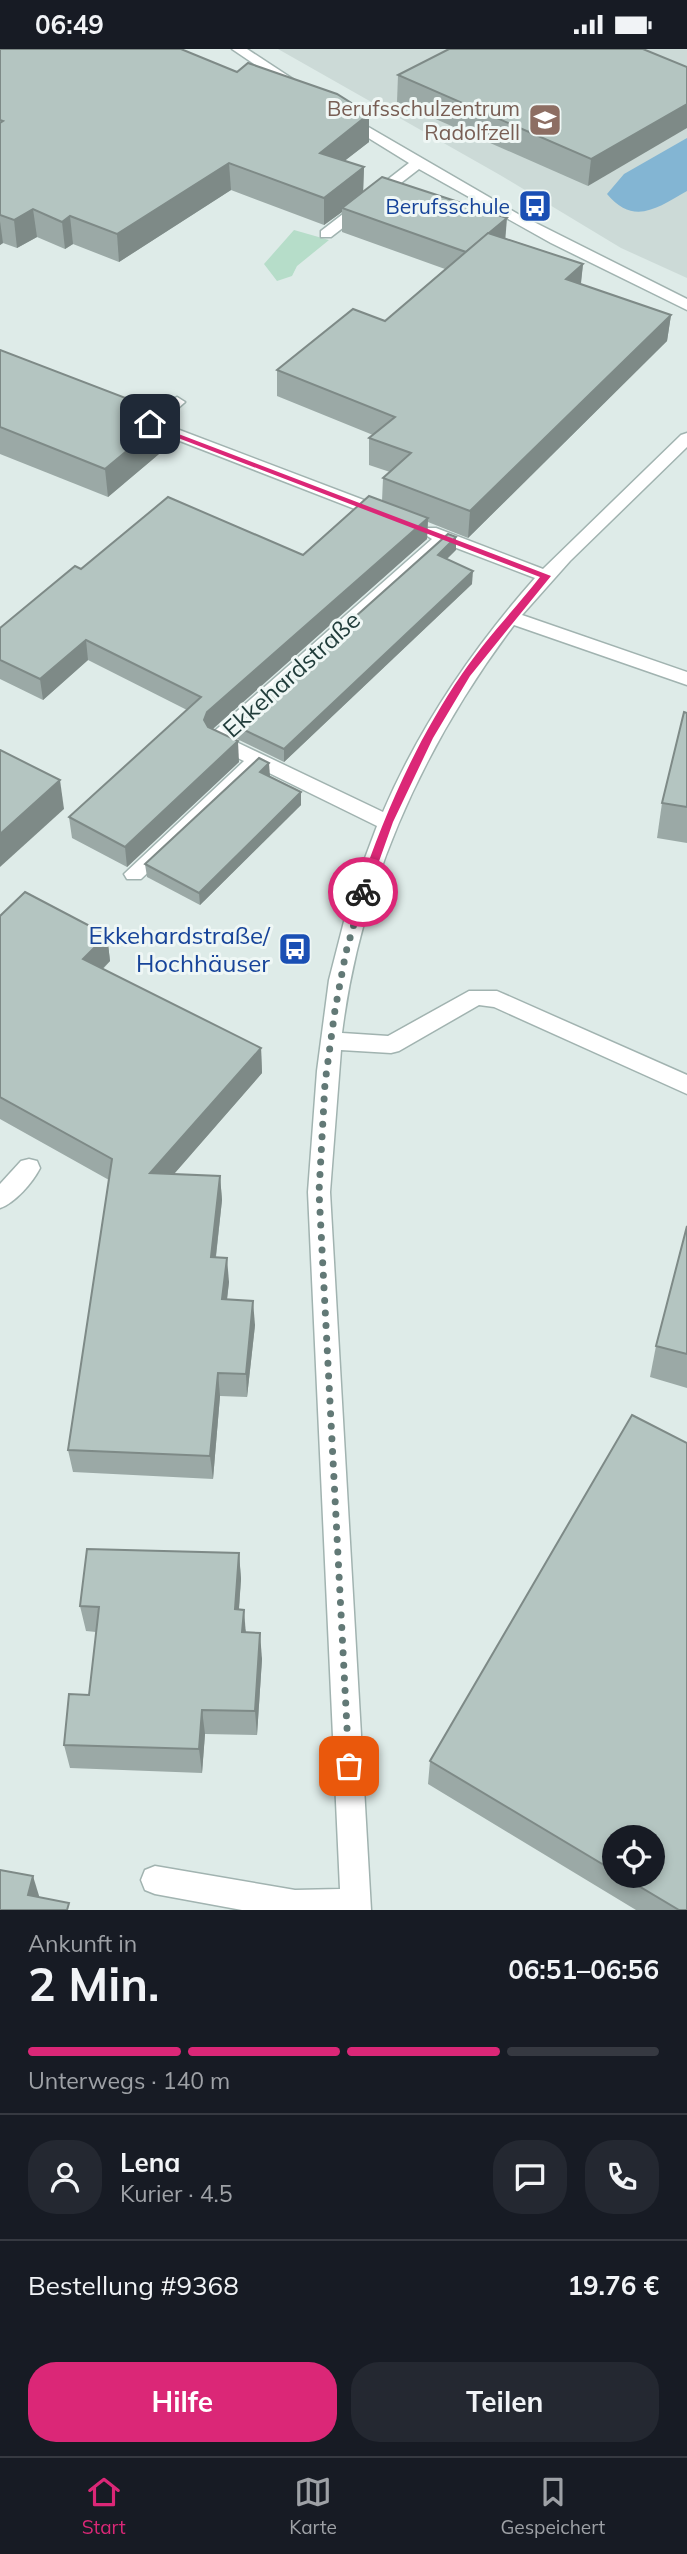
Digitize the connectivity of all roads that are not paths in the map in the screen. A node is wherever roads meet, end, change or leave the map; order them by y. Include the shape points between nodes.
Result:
1 (238, 49) edge
2 (308, 93) edge
3 (330, 107) edge
4 (417, 164) junction
5 (326, 234) dead end
6 (687, 305) edge
7 (177, 402) dead end
8 (687, 438) edge
9 (396, 519) edge
10 (419, 528) edge
11 (444, 537) junction
12 (546, 576) junction
13 (511, 618) junction
14 (687, 679) edge
15 (257, 759) junction
16 (387, 822) junction
17 (134, 874) dead end
18 (331, 1041) junction
19 (687, 1085) edge
20 (29, 1168) dead end
21 (0, 1199) edge
22 (155, 1880) dead end
23 (356, 1906) edge

1 - 2 street
3 - 4 street
4 - 5 street
4 - 6 street via 573,252
7 - 9 street via 150,424
8 - 12 street
10 - 11 street
11 - 12 street
11 - 15 street, Ekkehardstraße via 216,740
12 - 13 street
13 - 14 street
13 - 16 street via 460,685
15 - 16 street, Ekkehardstraße
15 - 17 street
16 - 18 street via 346,952
18 - 19 street via 391,1045 476,997 497,999
18 - 23 street via 319,1192
20 - 21 street
22 - 23 street via 295,1905

